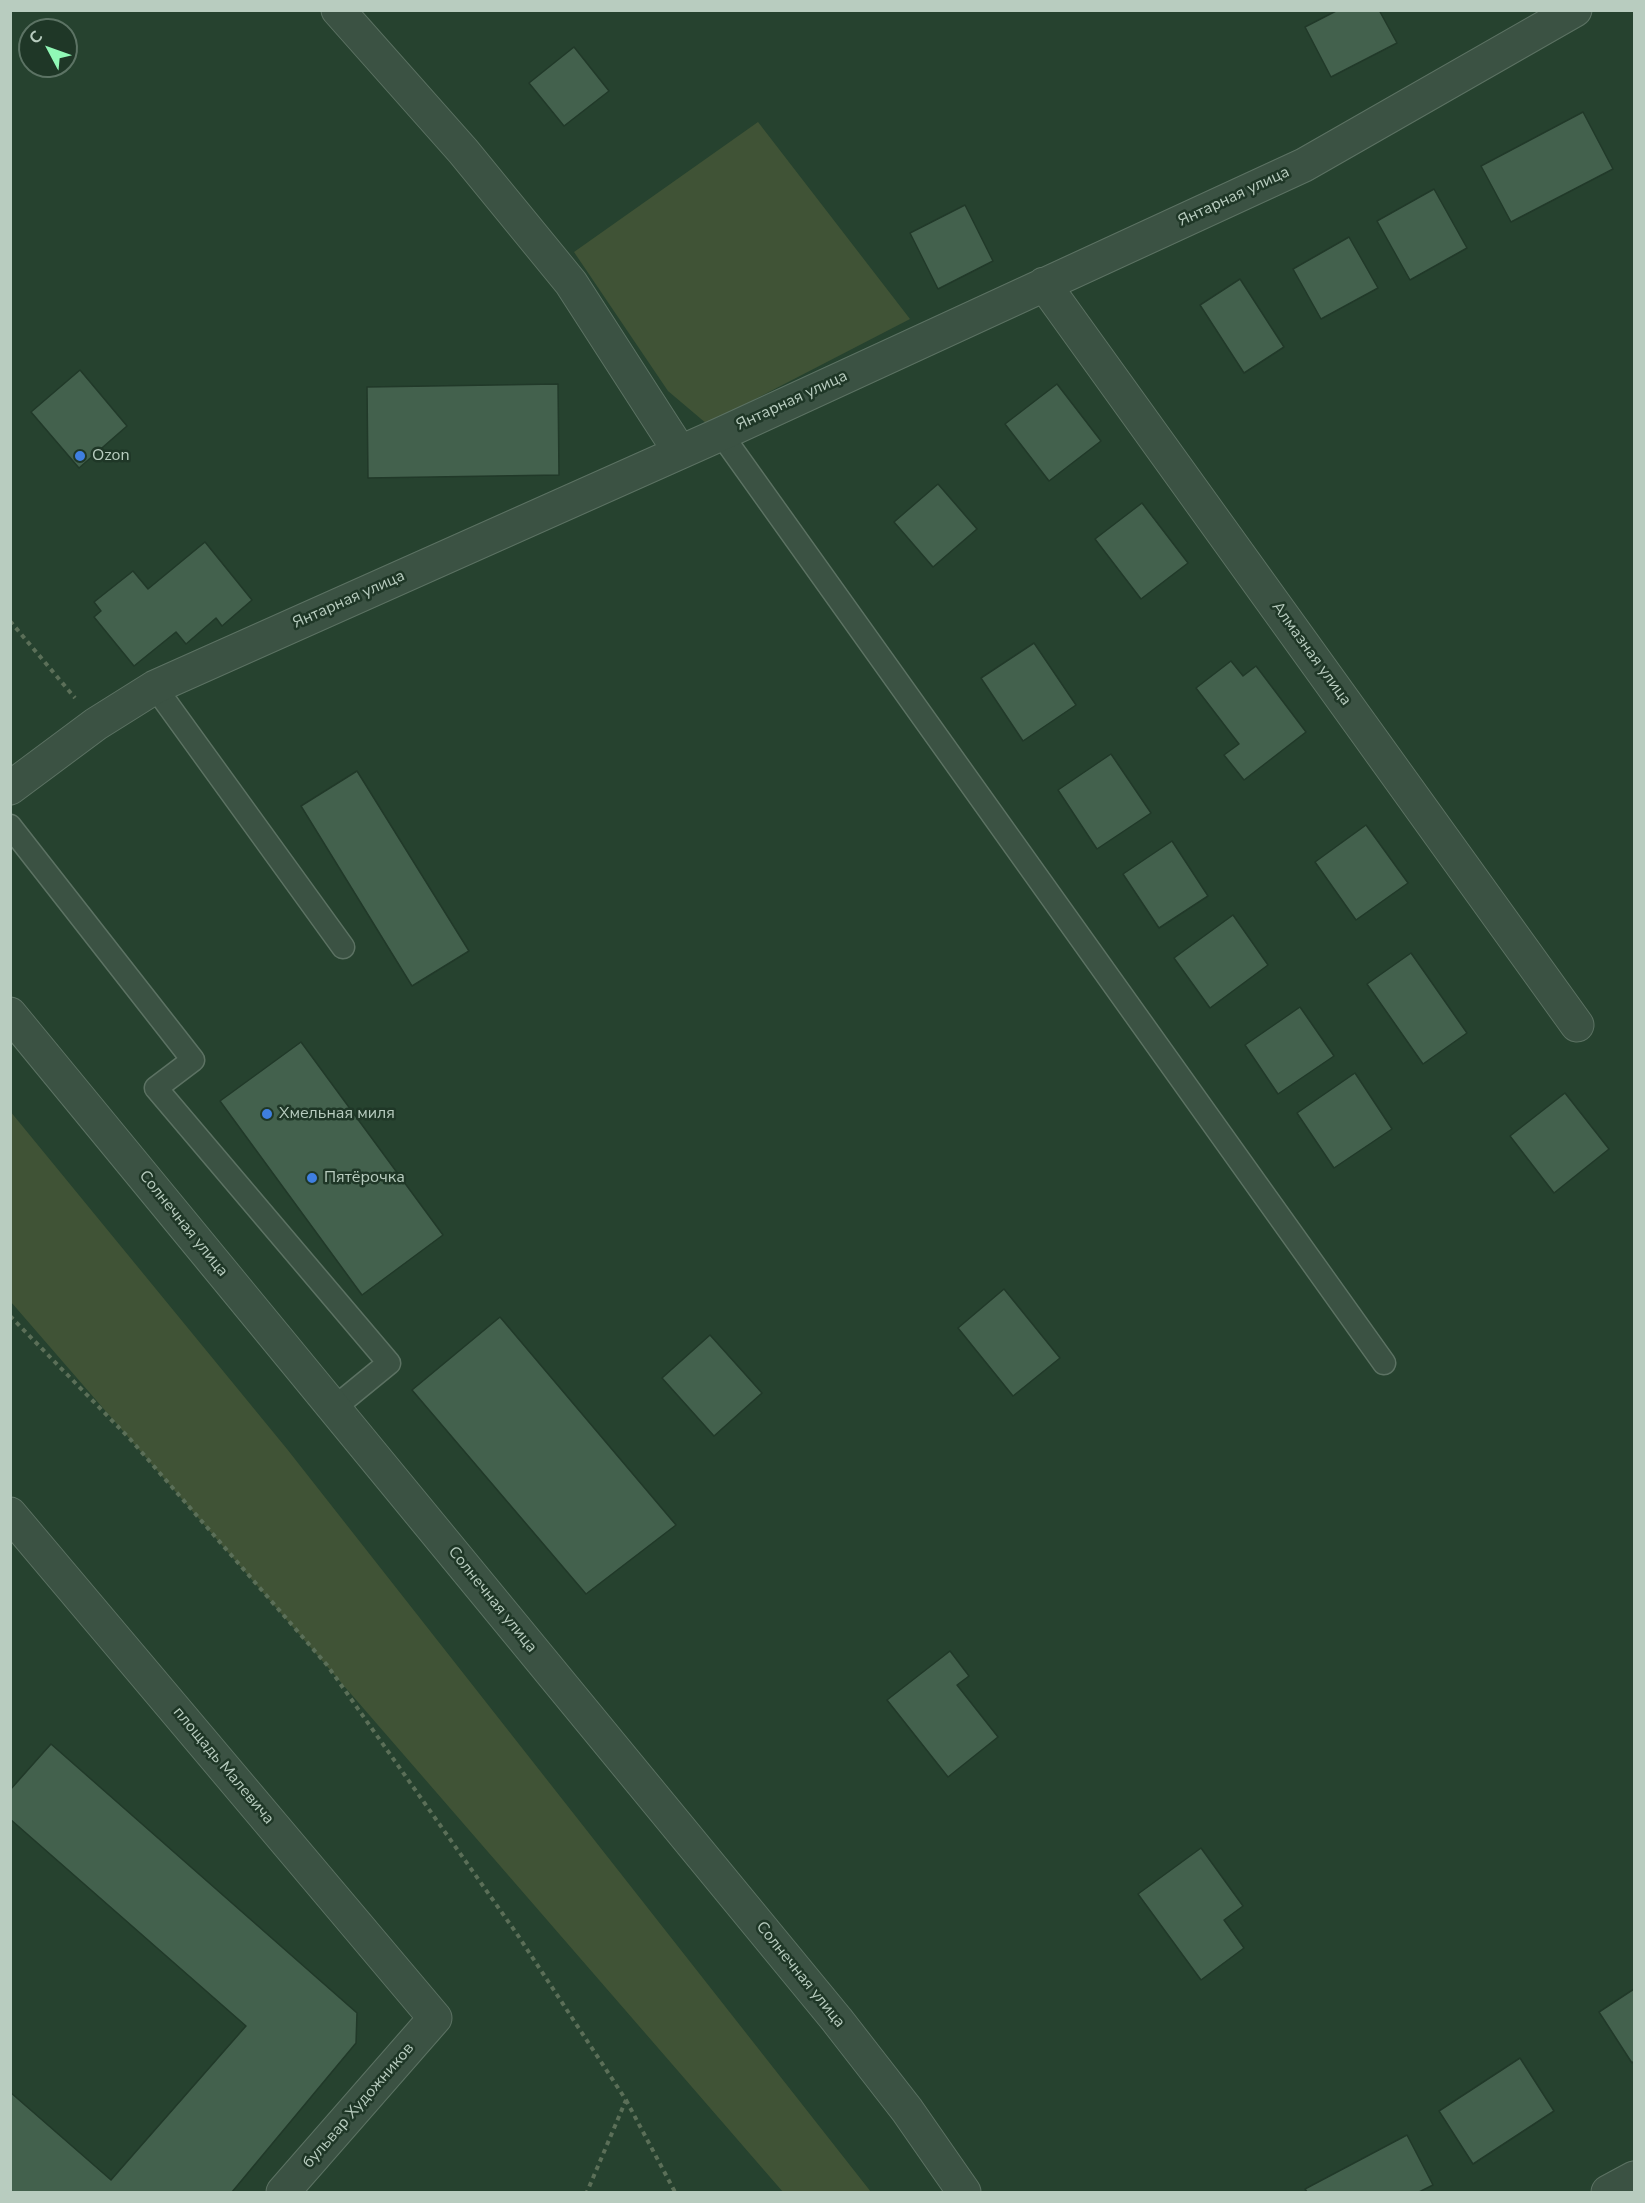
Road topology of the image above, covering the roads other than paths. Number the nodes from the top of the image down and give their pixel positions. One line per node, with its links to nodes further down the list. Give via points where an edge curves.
1 (338, 10): 5 (street, via 463,150 571,283)
2 (1575, 10): 3 (street, Янтарная улица, via 1304,165)
3 (1044, 284): 4 (street, Янтарная улица); 11 (street, Алмазная улица)
4 (721, 434): 5 (street, Янтарная улица); 12 (lane)
5 (680, 452): 6 (street, Янтарная улица)
6 (155, 687): 7 (street, Янтарная улица, via 96,724); 9 (lane)
7 (10, 788)
8 (10, 826): 13 (lane, via 193,1060 156,1088 389,1363)
9 (343, 947)
10 (10, 1014): 13 (street, Солнечная улица)
11 (1578, 1025)
12 (1384, 1363)
13 (334, 1408): 18 (street, Солнечная улица, via 837,2020 907,2110)
14 (10, 1514): 15 (street, площадь Малевича)
15 (435, 2018): 17 (street, бульвар Художников)
16 (1635, 2178): 19 (street)
17 (283, 2193)
18 (964, 2193)
19 (1608, 2193)

